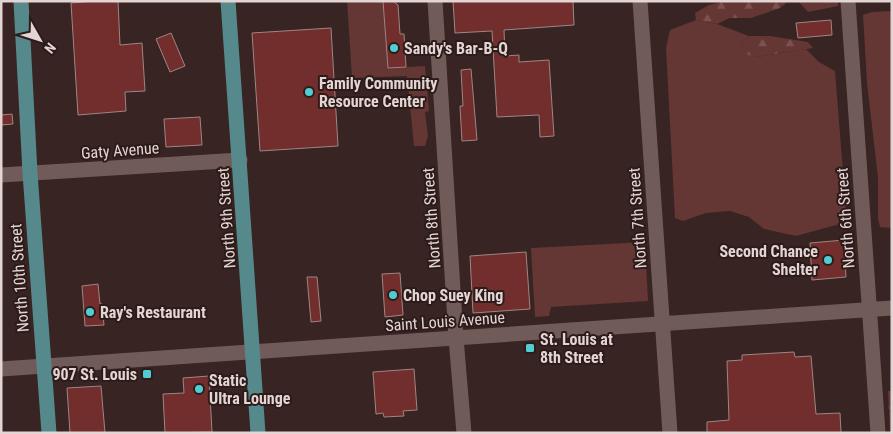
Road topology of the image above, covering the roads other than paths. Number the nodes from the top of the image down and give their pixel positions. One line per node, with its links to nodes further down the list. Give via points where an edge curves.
1 (21, 1): 7 (main road, North 10th Street)
2 (228, 1): 6 (main road, North 9th Street)
3 (435, 1): 12 (street, North 8th Street)
4 (640, 1): 11 (street, North 7th Street)
5 (848, 1): 10 (street, North 6th Street)
6 (240, 160): 7 (street, Gaty Avenue); 13 (main road, North 9th Street)
7 (30, 174): 8 (street, Gaty Avenue); 14 (main road, North 10th Street)
8 (1, 175)
9 (892, 308): 10 (street, Saint Louis Avenue)
10 (869, 310): 11 (street, Saint Louis Avenue); 20 (street, North 6th Street)
11 (662, 325): 12 (street, Saint Louis Avenue); 19 (street, North 7th Street)
12 (456, 338): 13 (street, Saint Louis Avenue); 18 (street, North 8th Street)
13 (252, 351): 14 (street, Saint Louis Avenue); 17 (main road, North 9th Street)
14 (43, 365): 15 (street, Saint Louis Avenue); 16 (main road, North 10th Street)
15 (1, 369)
16 (49, 433)
17 (258, 433)
18 (464, 433)
19 (670, 433)
20 (878, 433)

